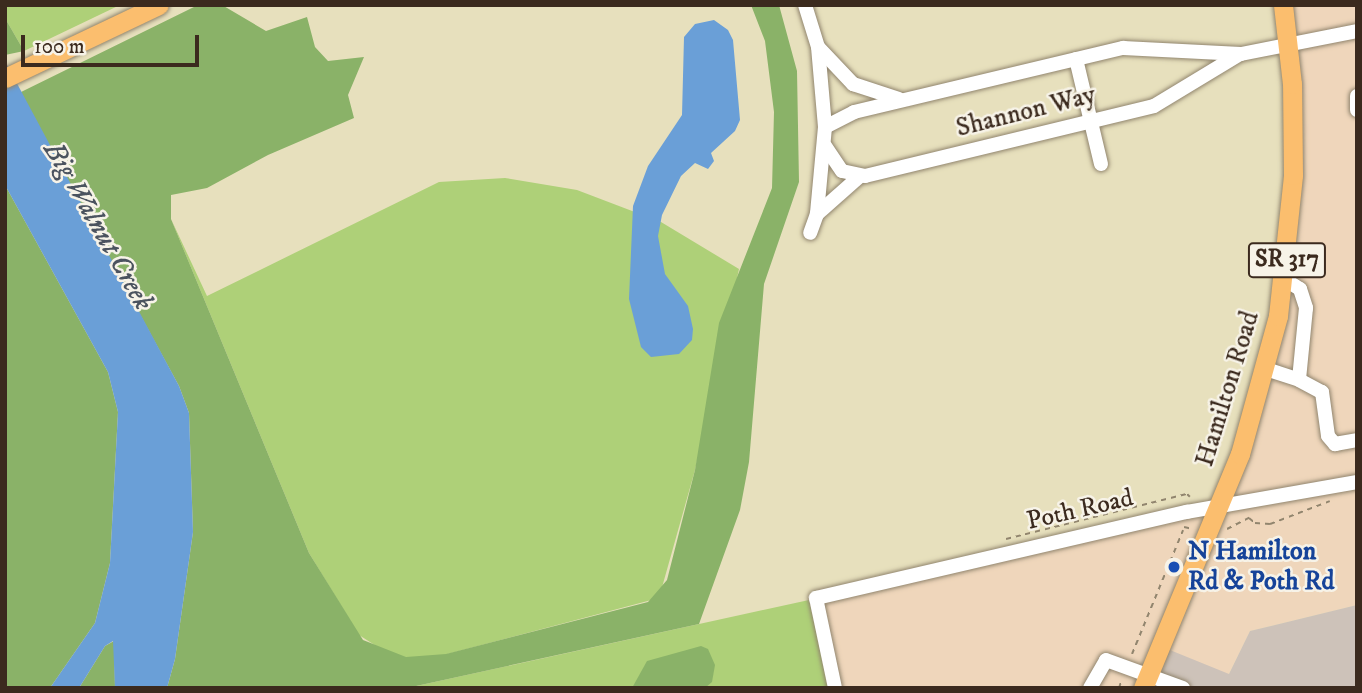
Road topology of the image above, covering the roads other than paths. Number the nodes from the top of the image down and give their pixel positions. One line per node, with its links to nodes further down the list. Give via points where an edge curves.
1 (159, 5): 9 (main road)
2 (805, 5): 5 (street)
3 (1283, 5): 6 (main road, Hamilton Road / SR 317)
4 (1357, 31): 6 (street, Shannon Way)
5 (818, 47): 11 (street, via 853,84); 14 (street)
6 (1288, 47): 7 (street, Shannon Way); 20 (main road, Hamilton Road / SR 317, via 1293,175)
7 (1241, 54): 8 (street, Shannon Way, via 1135,47); 13 (street, Shannon Way, via 1154,106)
8 (1076, 59): 11 (street, Shannon Way); 13 (street)
9 (5, 78)
10 (1357, 96): 12 (street)
11 (905, 100): 14 (street, Shannon Way, via 847,114)
12 (1357, 110)
13 (1090, 121): 16 (street); 17 (street, Shannon Way)
14 (825, 127): 15 (street)
15 (825, 146): 17 (street, via 842,171); 18 (street)
16 (1101, 164)
17 (859, 177): 18 (street)
18 (817, 214): 19 (street)
19 (810, 233)
20 (1284, 279): 21 (main road, Hamilton Road / SR 317); 22 (street, via 1300,289 1306,308)
21 (1266, 369): 22 (street); 25 (main road, Hamilton Road / SR 317)
22 (1299, 380): 23 (street, via 1322,392 1328,436 1335,444)
23 (1357, 440)
24 (1357, 482): 25 (street, Poth Road)
25 (1219, 505): 26 (main road, Hamilton Road / SR 317); 27 (street, Poth Road, via 816,598)
26 (1145, 682): 28 (street, via 1106,660); 29 (street)
27 (835, 688)
28 (1090, 688)
29 (1183, 688)

